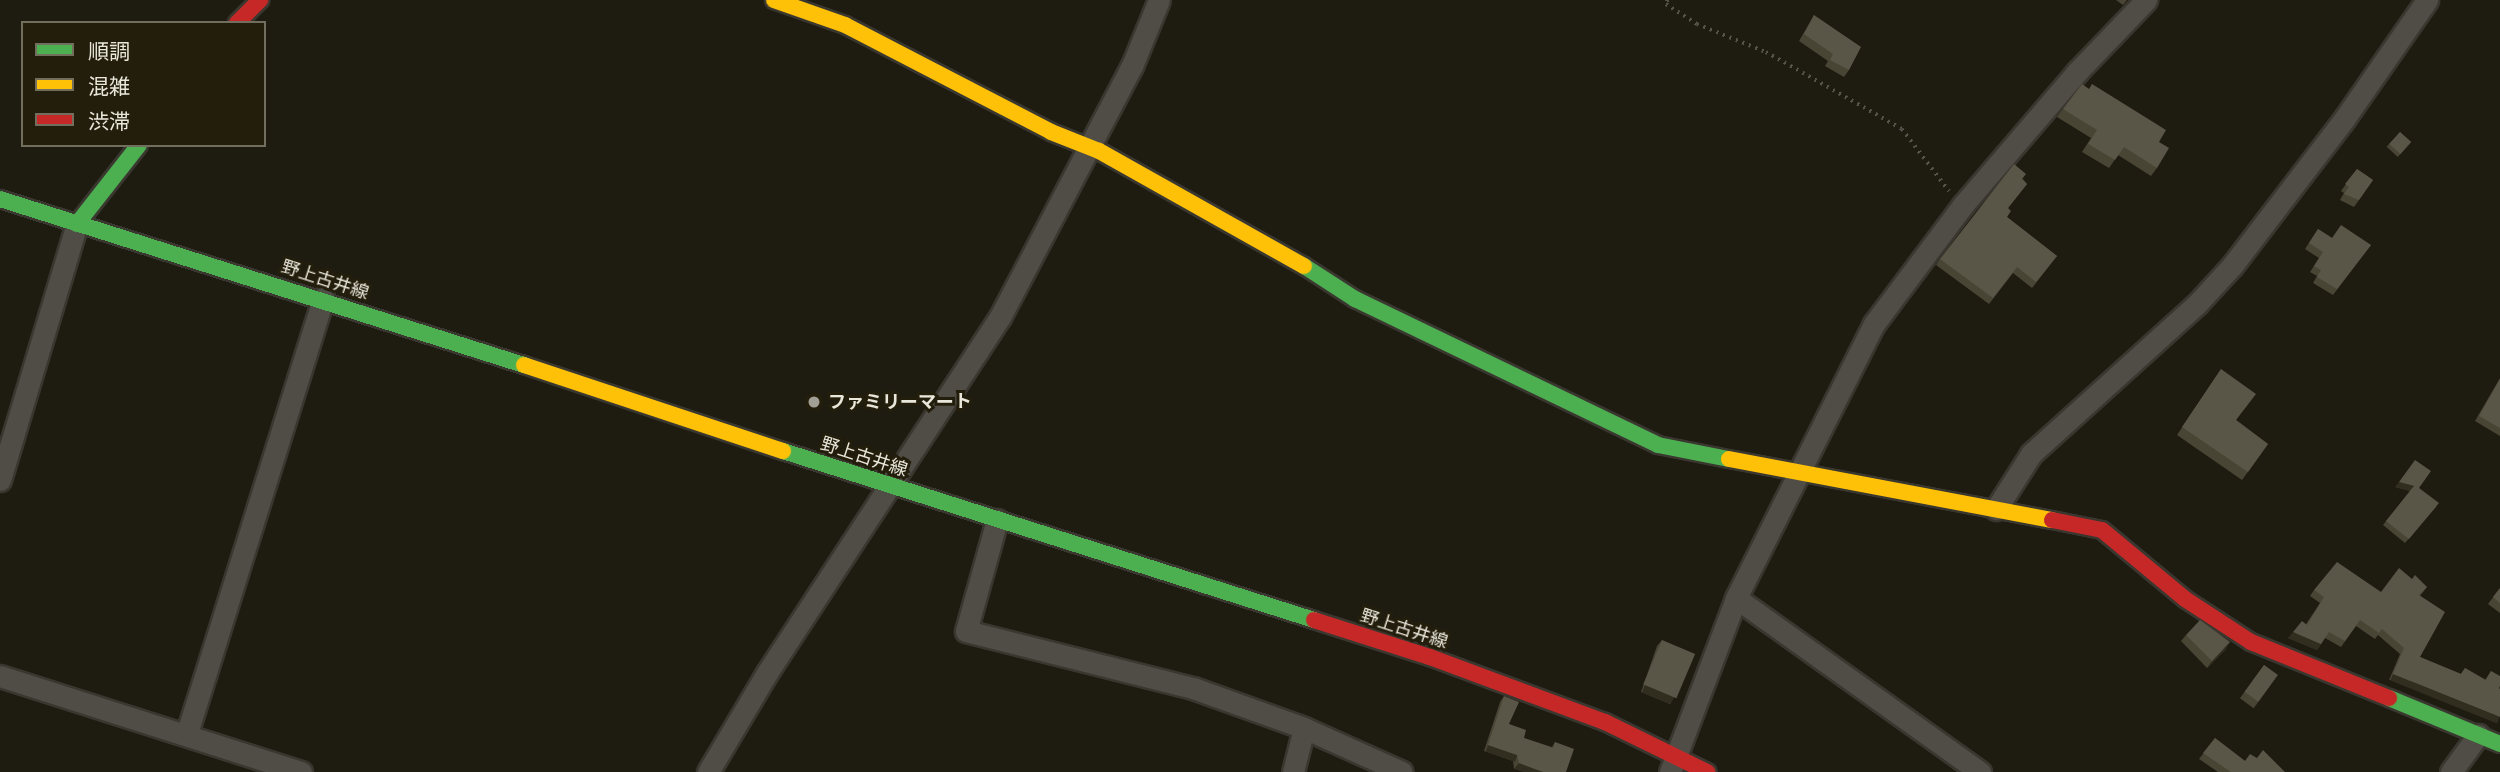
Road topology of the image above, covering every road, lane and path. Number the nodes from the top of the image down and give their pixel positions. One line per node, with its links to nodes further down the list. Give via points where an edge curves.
1 (260, 0): 7 (street)
2 (774, 0): 8 (street, via 845,25 1051,132)
3 (1159, 0): 8 (street, via 1132,66)
4 (1668, 0): 11 (path, via 1666,5 1697,24 1766,52 1902,129)
5 (2146, 0): 11 (street, via 2077,72)
6 (2427, 0): 17 (street, via 2345,118 2232,266 2197,304 2031,454)
7 (239, 21)
8 (1087, 146): 14 (street, via 1270,245 1355,299 1587,413 1658,445); 16 (street, via 1000,317)
9 (137, 147): 12 (street)
10 (0, 199): 12 (street, 野上古井線)
11 (1963, 205): 14 (street, via 1874,324)
12 (77, 225): 13 (street, 野上古井線); 15 (street)
13 (323, 298): 16 (street, 野上古井線); 22 (street)
14 (1800, 473): 17 (street); 19 (street)
15 (0, 480)
16 (890, 486): 18 (street, 野上古井線); 27 (street)
17 (1996, 509): 23 (street, via 2102,530 2185,599 2252,642)
18 (998, 520): 21 (street, via 966,631 1193,688); 25 (street, 野上古井線, via 1430,657)
19 (1736, 598): 25 (street); 31 (street)
20 (0, 676): 22 (street)
21 (1304, 728): 28 (street); 29 (street)
22 (187, 733): 26 (street)
23 (2478, 736): 24 (street); 32 (street)
24 (2500, 744)
25 (1673, 763): 30 (street, 野上古井線)
26 (302, 772)
27 (708, 772)
28 (1293, 772)
29 (1402, 772)
30 (1707, 772)
31 (1980, 772)
32 (2451, 772)

